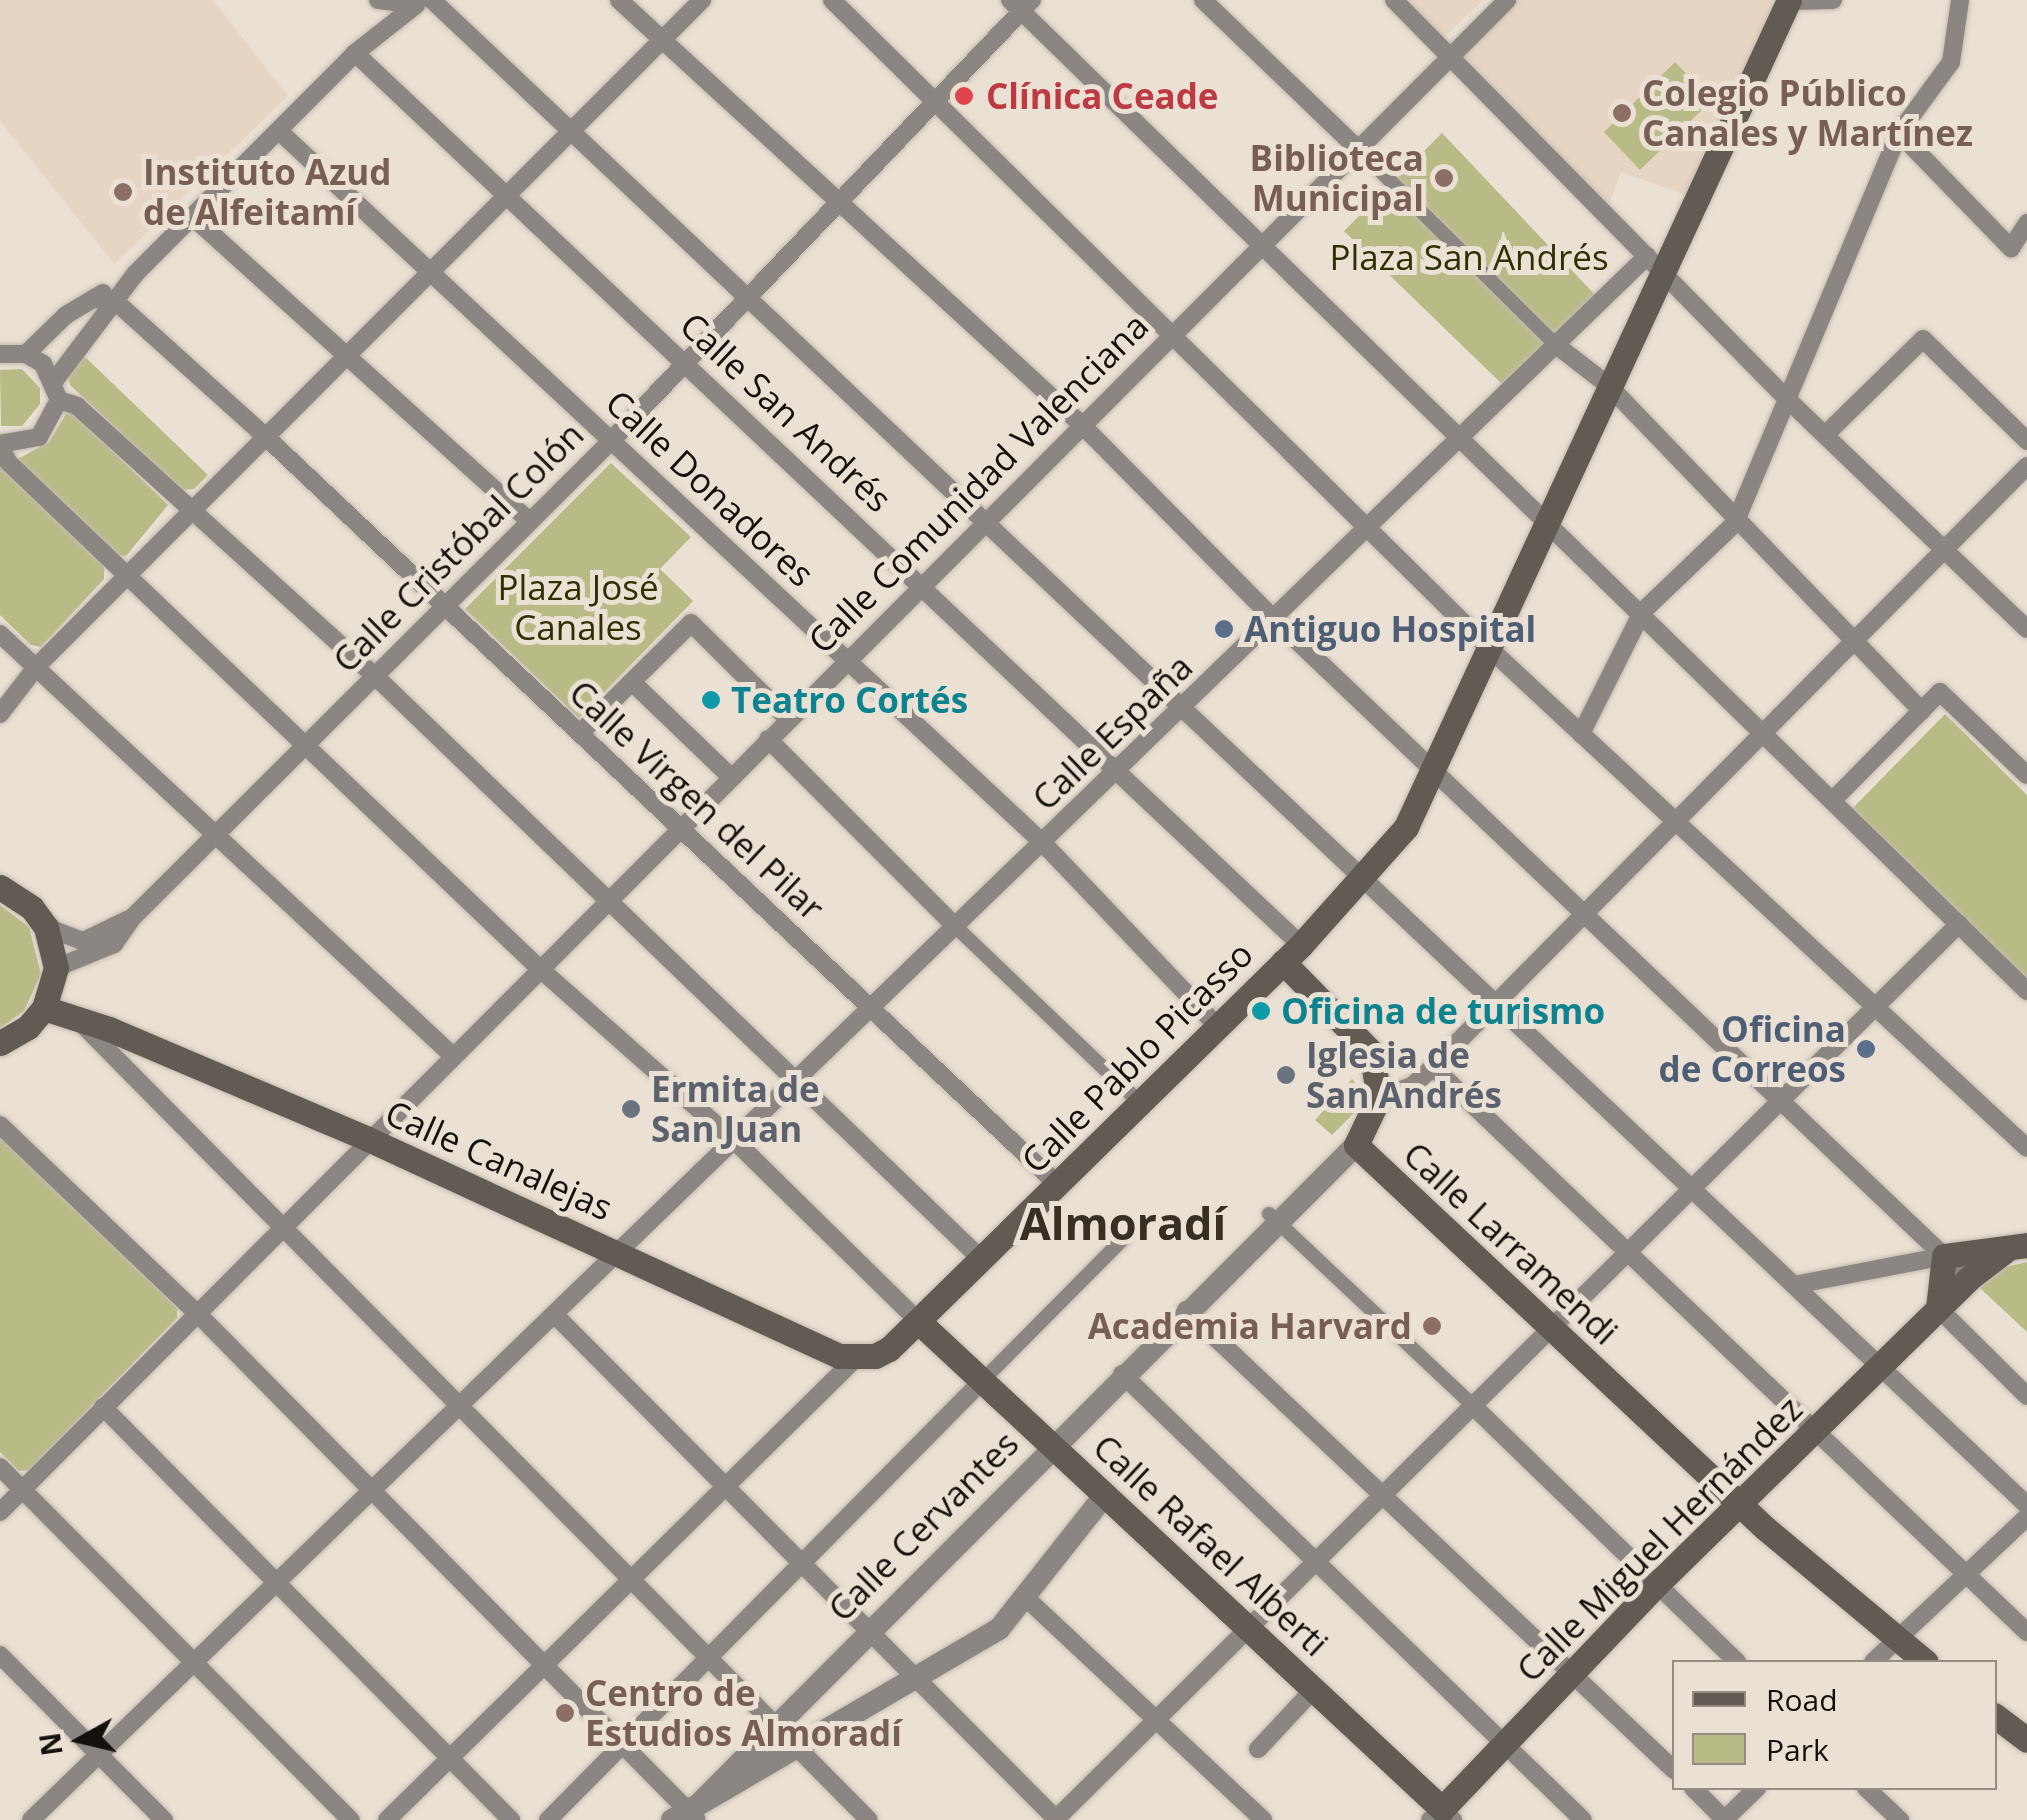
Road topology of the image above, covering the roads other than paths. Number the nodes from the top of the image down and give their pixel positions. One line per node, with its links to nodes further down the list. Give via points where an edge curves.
1 (377, 0): 11 (street); 14 (street, via 379,19)
2 (620, 0): 13 (street)
3 (702, 0): 13 (street)
4 (832, 0): 16 (street)
5 (1203, 0): 20 (street)
6 (1394, 0): 15 (street)
7 (1507, 0): 15 (street, Calle Comunidad Valenciana)
8 (1833, 0): 10 (street)
9 (1960, 0): 19 (street, via 1951,62)
10 (1789, 1): 26 (main road, Calle Pablo Picasso)
11 (424, 2): 14 (street); 18 (street)
12 (1021, 3): 16 (street, Calle Cristóbal Colón); 25 (street)
13 (662, 40): 18 (street); 22 (street)
14 (361, 47): 17 (street); 21 (street, Calle San Andrés)
15 (1451, 56): 20 (street, Calle Comunidad Valenciana); 26 (street)
16 (934, 100): 22 (street, Calle Cristóbal Colón); 32 (street)
17 (279, 131): 23 (street); 28 (street, Calle Donadores)
18 (570, 132): 21 (street); 29 (street)
19 (1899, 133): 24 (street, via 2011,248); 40 (street)
20 (1358, 149): 25 (street, Calle Comunidad Valenciana); 33 (street)
21 (508, 194): 28 (street); 37 (street, Calle San Andrés)
22 (838, 202): 29 (street, Calle Cristóbal Colón); 42 (street)
23 (194, 217): 27 (street); 36 (street)
24 (2027, 223)
25 (1265, 242): 32 (street, Calle Comunidad Valenciana); 47 (street)
26 (1654, 265): 33 (street, Calle España); 39 (main road, Calle Pablo Picasso); 40 (street)
27 (136, 272): 30 (street); 31 (street)
28 (430, 272): 36 (street); 45 (street, Calle Donadores)
29 (746, 297): 37 (street, Calle Cristóbal Colón); 51 (street)
30 (93, 299): 31 (street); 35 (street)
31 (115, 301): 38 (street); 44 (street, Calle Virgen del Pilar)
32 (1172, 336): 42 (street, Calle Comunidad Valenciana); 55 (street)
33 (1556, 346): 39 (street); 47 (street, Calle España)
34 (0, 354): 35 (street)
35 (26, 354): 38 (street)
36 (348, 355): 44 (street); 53 (street)
37 (685, 362): 45 (street, Calle Cristóbal Colón); 58 (street, Calle San Andrés)
38 (55, 380): 41 (street)
39 (1609, 386): 52 (main road, Calle Pablo Picasso); 54 (street)
40 (1787, 399): 43 (street); 54 (street)
41 (59, 400): 48 (street, via 39,436); 50 (street, via 78,406)
42 (1082, 425): 51 (street, Calle Comunidad Valenciana); 61 (street)
43 (1825, 435): 46 (street, via 1923,339); 56 (street)
44 (266, 437): 50 (street); 59 (street, Calle Virgen del Pilar)
45 (611, 440): 53 (street, Calle Cristóbal Colón); 66 (street, Calle Donadores)
46 (2027, 440)
47 (1458, 441): 52 (street); 55 (street, Calle España)
48 (0, 445): 57 (street, via 8,463)
49 (2027, 466): 56 (street)
50 (191, 512): 57 (street); 68 (street)
51 (989, 518): 58 (street, Calle Comunidad Valenciana); 70 (street)
52 (1546, 518): 60 (street); 65 (main road, Calle Pablo Picasso)
53 (530, 521): 59 (street, Calle Cristóbal Colón)
54 (1735, 523): 60 (street); 64 (street)
55 (1367, 528): 61 (street, Calle España); 65 (street)
56 (1944, 549): 62 (street); 64 (street)
57 (128, 577): 67 (street); 78 (street)
58 (922, 586): 66 (street, Calle Comunidad Valenciana); 80 (street, Calle San Andrés)
59 (443, 608): 68 (street, Calle Cristóbal Colón); 75 (street, Calle Virgen del Pilar)
60 (1642, 612): 74 (street); 76 (street)
61 (1274, 619): 70 (street, Calle España); 79 (street)
62 (2027, 629)
63 (0, 634): 67 (street)
64 (1853, 641): 71 (street); 74 (street)
65 (1489, 648): 76 (street); 79 (main road, Calle Pablo Picasso)
66 (847, 660): 73 (street, Calle Comunidad Valenciana); 87 (street, Calle Donadores)
67 (36, 667): 72 (street); 86 (street)
68 (375, 676): 78 (street, Calle Cristóbal Colón); 90 (street)
69 (632, 682): 73 (street, via 692,623); 75 (street); 82 (street)
70 (1186, 705): 80 (street, Calle España); 88 (street)
71 (1922, 710): 81 (street, via 1940,692); 83 (street)
72 (0, 714)
73 (788, 718): 77 (street, Calle Comunidad Valenciana)
74 (1762, 730): 83 (street); 84 (street)
75 (580, 733): 85 (street, Calle Virgen del Pilar)
76 (1581, 734): 84 (street)
77 (768, 739): 82 (street, Calle Comunidad Valenciana); 95 (street)
78 (306, 745): 86 (street, Calle Cristóbal Colón); 97 (street)
79 (1432, 770): 88 (main road, Calle Pablo Picasso, via 1406,827); 91 (street)
80 (1118, 771): 87 (street, Calle España); 96 (street, Calle San Andrés)
81 (2027, 775)
82 (730, 776): 85 (street, Calle Comunidad Valenciana)
83 (1833, 800): 93 (street)
84 (1674, 822): 91 (street); 101 (street)
85 (679, 829): 90 (street, Calle Comunidad Valenciana); 102 (street, Calle Virgen del Pilar)
86 (217, 833): 92 (street, Calle Cristóbal Colón); 107 (street)
87 (1044, 844): 95 (street, Calle España); 104 (street, Calle Donadores)
88 (1364, 878): 96 (main road, Calle Pablo Picasso); 100 (street)
89 (5, 884): 94 (main road)
90 (608, 899): 97 (street, Calle Comunidad Valenciana); 109 (street)
91 (1584, 914): 100 (street); 111 (street)
92 (132, 918): 94 (street, Calle Cristóbal Colón, via 84,941); 98 (street, Calle Cristóbal Colón, via 106,950)
93 (1959, 924): 99 (street); 101 (street)
94 (46, 927): 98 (main road)
95 (957, 928): 102 (street, Calle España); 112 (street)
96 (1292, 953): 104 (main road, Calle Pablo Picasso); 110 (main road, via 1371,1052)
97 (538, 968): 107 (street, Calle Comunidad Valenciana); 115 (street)
98 (51, 988): 103 (main road, Calle Canalejas); 105 (main road, Calle Canalejas); 106 (main road, via 28,1027)
99 (2027, 991)
100 (1496, 1003): 108 (street); 119 (street)
101 (1875, 1008): 111 (street); 117 (street)
102 (873, 1009): 109 (street, Calle España); 118 (street, Calle Virgen del Pilar)
103 (78, 1020): 105 (main road, Calle Canalejas); 121 (street)
104 (1218, 1026): 112 (main road, Calle Pablo Picasso)
105 (109, 1029): 114 (main road, Calle Canalejas)
106 (0, 1043)
107 (452, 1055): 114 (street, Calle Comunidad Valenciana)
108 (1433, 1067): 110 (street, via 1412,1086); 124 (street)
109 (799, 1081): 115 (street, Calle España); 127 (street)
110 (1379, 1096): 116 (main road, Calle Larramendi)
111 (1780, 1101): 119 (street); 126 (street)
112 (1140, 1103): 118 (main road, Calle Pablo Picasso)
113 (0, 1125): 132 (street)
114 (368, 1139): 121 (street, Calle Comunidad Valenciana); 125 (main road, Calle Canalejas)
115 (736, 1142): 125 (street, Calle España); 134 (street)
116 (1356, 1145): 120 (street, Calle Cervantes); 135 (main road, Calle Larramendi)
117 (2027, 1148)
118 (1058, 1185): 127 (main road, Calle Pablo Picasso)
119 (1692, 1188): 124 (street); 129 (street)
120 (1273, 1217): 130 (street, Calle Cervantes); 141 (street)
121 (284, 1224): 132 (street, Calle Comunidad Valenciana); 142 (street)
122 (1131, 1230): 139 (street)
123 (2017, 1248): 126 (main road); 128 (main road, Calle Miguel Hernández)
124 (1627, 1252): 135 (street); 144 (street)
125 (622, 1254): 133 (street, Calle España); 136 (main road, Calle Canalejas, via 838,1356)
126 (1944, 1256): 128 (street); 129 (street); 131 (main road)
127 (982, 1260): 134 (main road, Calle Pablo Picasso)
128 (1968, 1279): 131 (main road, Calle Miguel Hernández)
129 (1794, 1285): 137 (street)
130 (1190, 1306): 138 (street, Calle Cervantes); 150 (street)
131 (1938, 1308): 137 (main road, Calle Miguel Hernández); 140 (street)
132 (196, 1312): 143 (street, Calle Comunidad Valenciana); 149 (street)
133 (556, 1316): 142 (street, Calle España); 147 (street)
134 (919, 1322): 136 (main road, Calle Pablo Picasso, via 889,1349); 139 (main road, Calle Rafael Alberti)
135 (1552, 1330): 141 (street); 152 (main road, Calle Larramendi)
136 (857, 1357): 147 (street)
137 (1879, 1366): 144 (main road, Calle Miguel Hernández); 153 (street)
138 (1122, 1374): 145 (street, Calle Cervantes); 156 (street)
139 (983, 1380): 145 (main road, Calle Rafael Alberti); 157 (street)
140 (2027, 1396)
141 (1470, 1403): 150 (street); 161 (street)
142 (463, 1406): 149 (street, Calle España); 159 (street)
143 (103, 1407): 148 (street, Calle Comunidad Valenciana); 160 (street)
144 (1815, 1431): 152 (main road, Calle Miguel Hernández); 158 (street)
145 (1052, 1446): 151 (main road, Calle Rafael Alberti); 164 (street, Calle Cervantes)
146 (0, 1467): 148 (street)
147 (726, 1487): 157 (street); 159 (street)
148 (22, 1489): 154 (street, Calle Comunidad Valenciana); 172 (street)
149 (373, 1492): 160 (street, Calle España); 173 (street)
150 (1386, 1492): 156 (street); 175 (street)
151 (1105, 1495): 162 (street); 163 (main road, Calle Rafael Alberti)
152 (1740, 1504): 161 (main road, Calle Miguel Hernández); 166 (main road, Calle Larramendi)
153 (2027, 1505)
154 (0, 1512)
155 (2027, 1517): 158 (street)
156 (1314, 1562): 163 (street); 184 (street)
157 (802, 1564): 164 (street); 168 (street)
158 (1967, 1575): 165 (street); 166 (street)
159 (632, 1579): 168 (street); 173 (street)
160 (278, 1584): 172 (street, Calle España); 188 (street)
161 (1658, 1584): 169 (street); 175 (main road, Calle Miguel Hernández)
162 (1026, 1598): 176 (street, via 999,1629); 180 (street)
163 (1250, 1628): 178 (main road, Calle Rafael Alberti); 180 (street)
164 (869, 1631): 176 (street); 181 (street, Calle Cervantes)
165 (2027, 1632)
166 (1894, 1638): 170 (street); 171 (main road, Calle Larramendi)
167 (0, 1655): 174 (street)
168 (709, 1657): 181 (street); 183 (street)
169 (1735, 1660)
170 (1875, 1660)
171 (1923, 1660)
172 (195, 1663): 187 (street, Calle España); 197 (street)
173 (544, 1666): 183 (street); 188 (street)
174 (15, 1670): 177 (street); 187 (street)
175 (1574, 1670): 184 (main road, Calle Miguel Hernández); 189 (street)
176 (916, 1679): 185 (street); 202 (street)
177 (0, 1685)
178 (1314, 1688): 186 (street); 194 (main road, Calle Rafael Alberti)
179 (1997, 1717): 182 (main road)
180 (1158, 1719): 202 (street); 203 (street)
181 (776, 1725): 185 (street); 193 (street, Calle Cervantes)
182 (2027, 1740)
183 (622, 1744): 193 (street); 200 (street)
184 (1506, 1744): 194 (main road, Calle Miguel Hernández); 204 (street)
185 (798, 1748): 193 (street); 201 (street)
186 (1258, 1749)
187 (100, 1755): 195 (street, Calle España); 196 (street)
188 (450, 1758): 198 (street); 199 (street)
189 (1672, 1768)
190 (1694, 1790): 205 (street)
191 (1755, 1790): 205 (street)
192 (1868, 1790): 206 (street)
193 (689, 1813)
194 (1442, 1816)
195 (32, 1820)
196 (164, 1820)
197 (352, 1820)
198 (387, 1820)
199 (511, 1820)
200 (548, 1820)
201 (869, 1820)
202 (1056, 1820)
203 (1263, 1820)
204 (1583, 1820)
205 (1725, 1820)
206 (1900, 1820)

